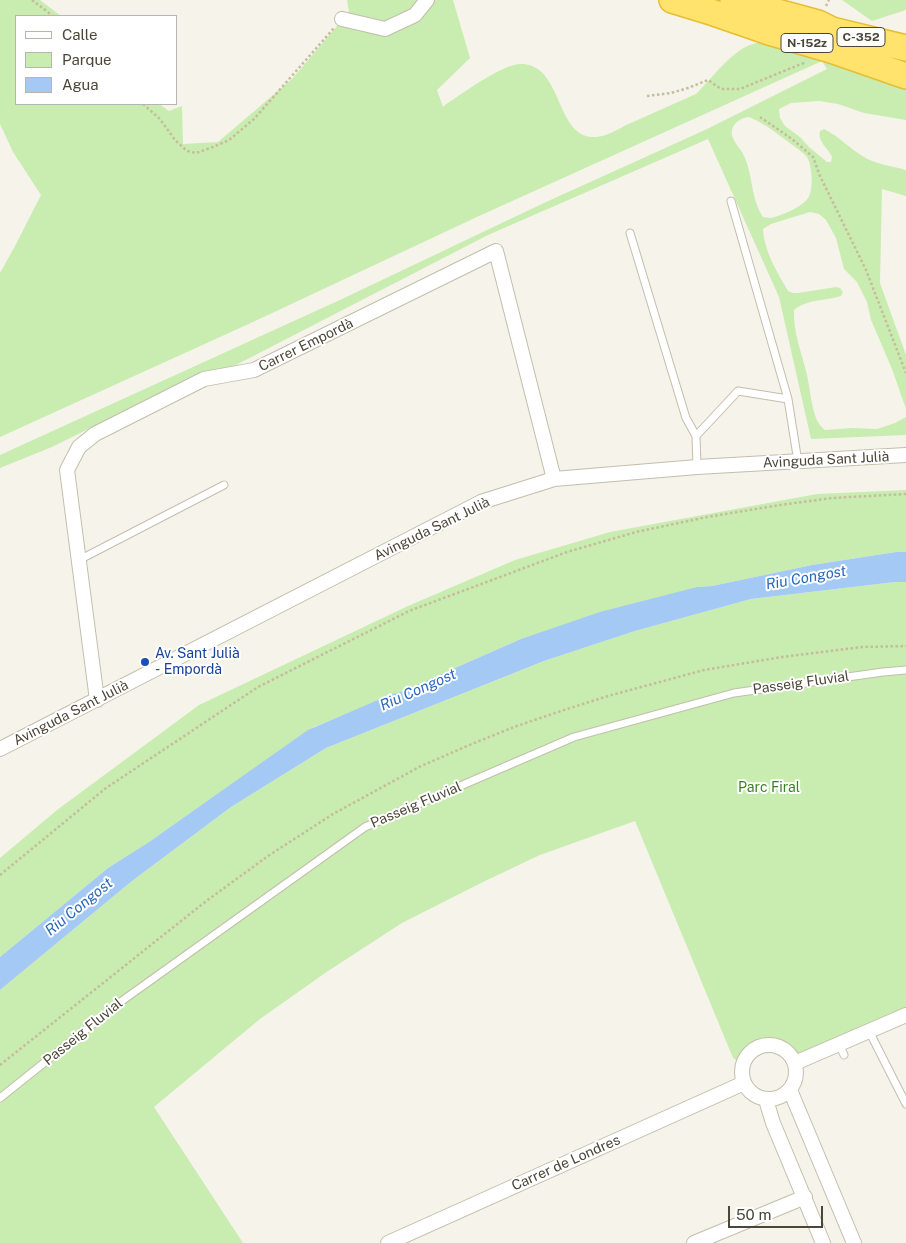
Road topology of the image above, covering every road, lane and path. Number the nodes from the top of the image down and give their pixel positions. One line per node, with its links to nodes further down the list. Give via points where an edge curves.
1 (32, 0): 6 (path)
2 (427, 0): 7 (street, via 416,15 385,29)
3 (672, 0): 5 (highway, N-152z)
4 (733, 0): 8 (highway, N-152z)
5 (708, 11): 11 (highway, C-352); 13 (highway, N-152z)
6 (52, 15)
7 (342, 19): 15 (path, via 254,119 229,140 213,147 196,153 187,151)
8 (818, 24): 9 (highway, N-152z, via 833,23); 10 (highway, C-352)
9 (906, 36)
10 (906, 48)
11 (906, 61)
12 (808, 62): 14 (path, via 740,88 722,89 708,80 671,94)
13 (906, 76)
14 (648, 96)
15 (144, 105)
16 (760, 118): 19 (path, via 792,138 813,157 866,270)
17 (731, 201): 20 (lane)
18 (630, 233): 21 (lane, via 686,418)
19 (906, 373)
20 (788, 399): 21 (lane, via 738,391); 23 (lane)
21 (696, 436): 24 (lane)
22 (906, 456): 23 (street, Avinguda Sant Julià)
23 (798, 462): 24 (street, Avinguda Sant Julià)
24 (697, 467): 25 (street, Avinguda Sant Julià)
25 (554, 479): 28 (street, Carrer Empordà, via 496,250 254,370 204,378 95,434 80,447 67,470); 30 (street, Avinguda Sant Julià, via 480,502)
26 (224, 485): 28 (lane)
27 (906, 494): 32 (path, via 788,504 636,532 567,552 408,611 258,687 106,788)
28 (79, 560): 30 (street, Carrer Empordà)
29 (906, 670): 38 (lane, Passeig Fluvial, via 734,693 574,737 365,827 119,1003)
30 (97, 700): 31 (street, Avinguda Sant Julià)
31 (0, 749)
32 (0, 875)
33 (905, 1018): 34 (street)
34 (869, 1031): 35 (street, via 841,1050); 40 (lane)
35 (795, 1063): 36 (street, via 782,1048 762,1046 746,1056 742,1065); 37 (street, via 795,1082)
36 (744, 1083): 39 (street, via 749,1091); 42 (street, Carrer de Londres)
37 (790, 1090): 39 (street, via 775,1099); 45 (street)
38 (0, 1098)
39 (766, 1100): 41 (street)
40 (906, 1104)
41 (805, 1197): 43 (street); 44 (street)
42 (394, 1242)
43 (694, 1243)
44 (823, 1243)
45 (854, 1243)

